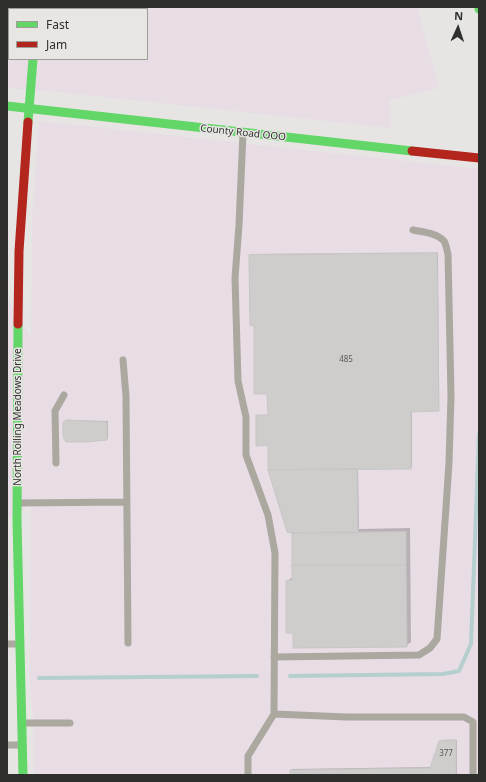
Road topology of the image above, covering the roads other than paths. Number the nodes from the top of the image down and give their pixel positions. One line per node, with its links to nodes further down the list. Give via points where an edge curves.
1 (33, 60): 3 (main road, North Rolling Meadows Drive)
2 (7, 106): 3 (main road, County Road OOO)
3 (30, 109): 4 (main road, County Road OOO); 11 (main road, North Rolling Meadows Drive, via 16,293)
4 (243, 133): 5 (main road, County Road OOO); 15 (lane, via 235,278 238,381 246,417 246,454 264,501 275,553)
5 (479, 158)
6 (413, 230): 15 (lane, via 436,236 444,242 448,254 451,411 437,639 430,648 418,655)
7 (123, 360): 10 (lane)
8 (64, 395): 9 (lane, via 55,411)
9 (56, 462)
10 (127, 502): 11 (lane); 12 (lane)
11 (17, 503): 14 (main road, North Rolling Meadows Drive)
12 (128, 643)
13 (7, 644): 14 (lane)
14 (20, 644): 17 (main road, North Rolling Meadows Drive)
15 (274, 657): 16 (lane)
16 (274, 714): 22 (lane, via 248,756); 23 (lane, via 464,717 473,722)
17 (22, 723): 18 (lane); 20 (main road, North Rolling Meadows Drive)
18 (70, 723)
19 (7, 745): 20 (lane)
20 (22, 745): 21 (main road, North Rolling Meadows Drive)
21 (23, 775)
22 (248, 775)
23 (473, 775)

